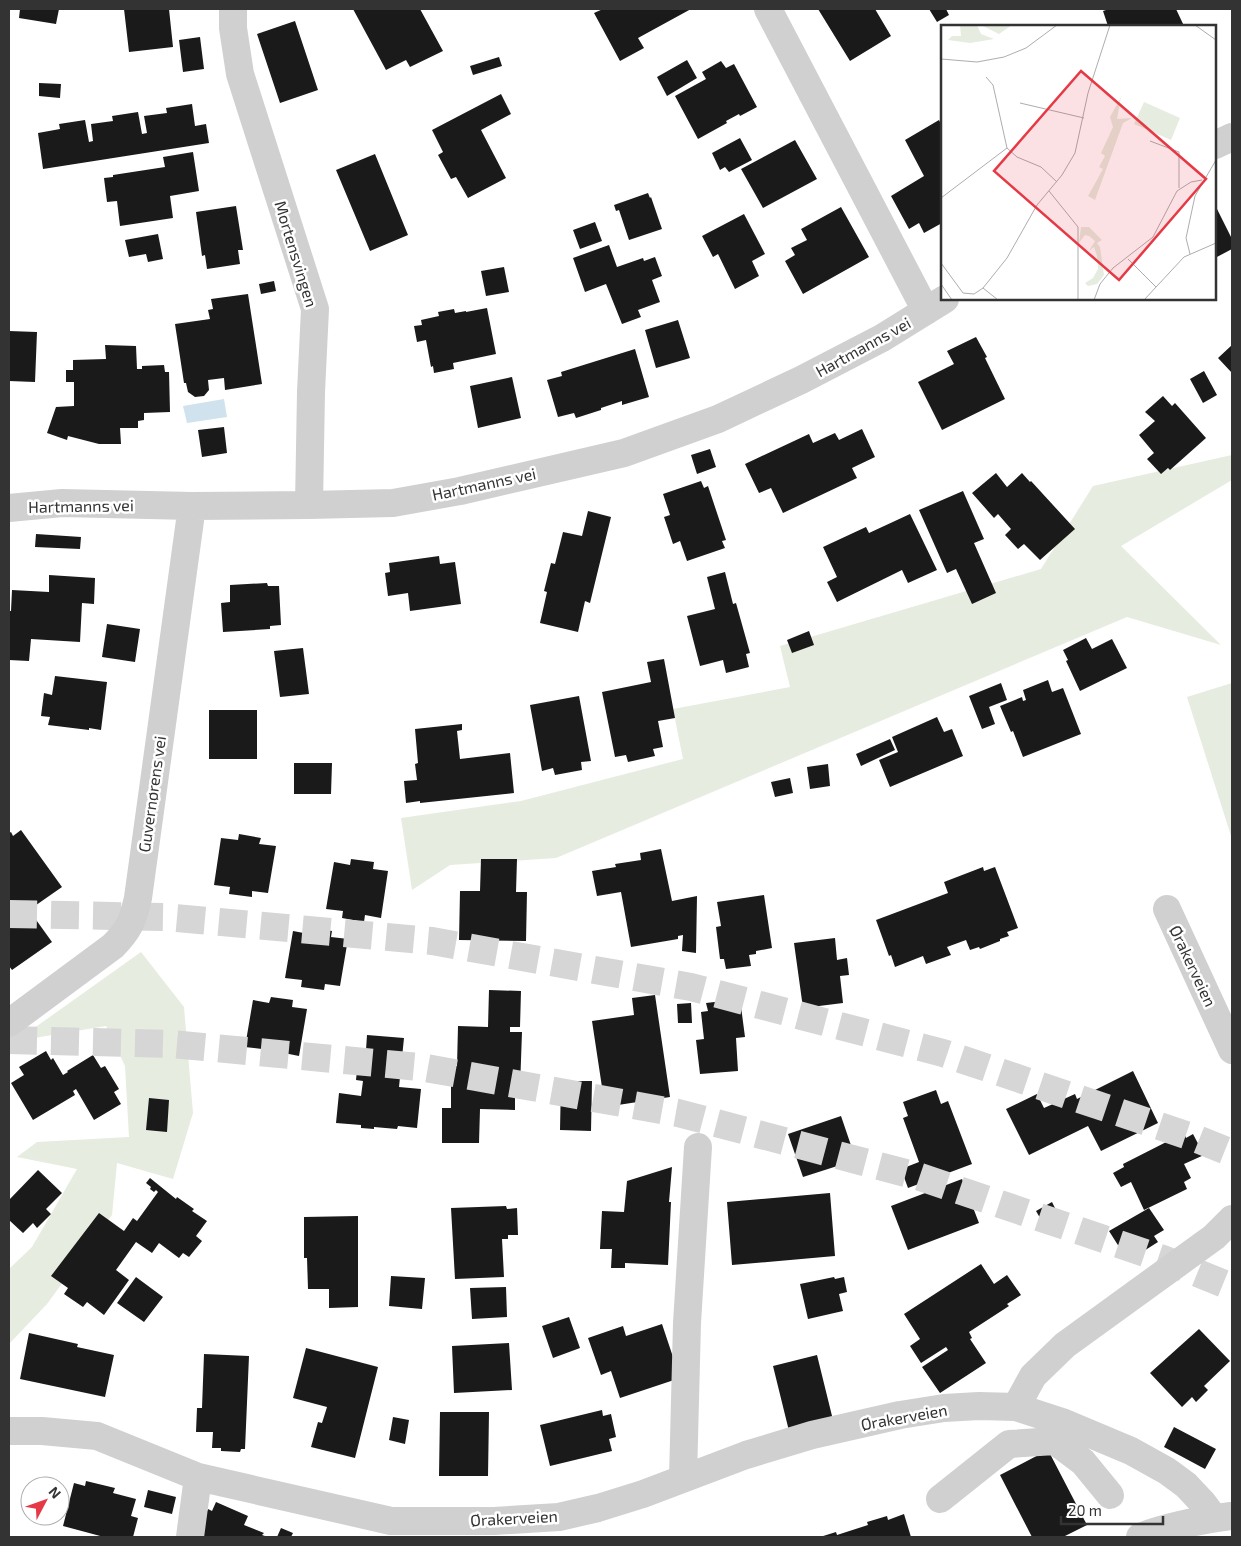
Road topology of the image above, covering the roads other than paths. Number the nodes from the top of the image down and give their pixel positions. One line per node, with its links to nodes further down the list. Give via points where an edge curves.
1 (233, 9): 7 (street, Mortensvingen, via 240,74 315,309)
2 (768, 9): 5 (street, Hartmanns vei)
3 (1232, 137): 4 (street)
4 (1216, 145)
5 (935, 305): 7 (street, Hartmanns vei, via 882,338 801,380 718,419 624,453 393,503)
6 (192, 506): 7 (street, Hartmanns vei); 8 (street, Hartmanns vei, via 62,503); 10 (street, Guvernørens vei, via 133,919 114,946)
7 (309, 506)
8 (9, 508)
9 (1167, 909): 11 (street, Ørakerveien)
10 (9, 1023)
11 (1232, 1050)
12 (698, 1147): 18 (street, via 687,1322)
13 (1232, 1219): 14 (street, via 1214,1237 1065,1345 1033,1376)
14 (1016, 1406): 16 (street, Ørakerveien); 18 (street, Ørakerveien, via 944,1408 900,1415 812,1435)
15 (9, 1431): 17 (street, Ørakerveien, via 97,1436)
16 (1059, 1432): 19 (street); 20 (street, via 1009,1444); 21 (street, Ørakerveien, via 1131,1451 1167,1471)
17 (198, 1477): 18 (street, Ørakerveien, via 391,1521 485,1522 559,1516 598,1508); 22 (street)
18 (683, 1478)
19 (1110, 1495)
20 (940, 1499)
21 (1223, 1517): 23 (street)
22 (190, 1537)
23 (1140, 1537)

